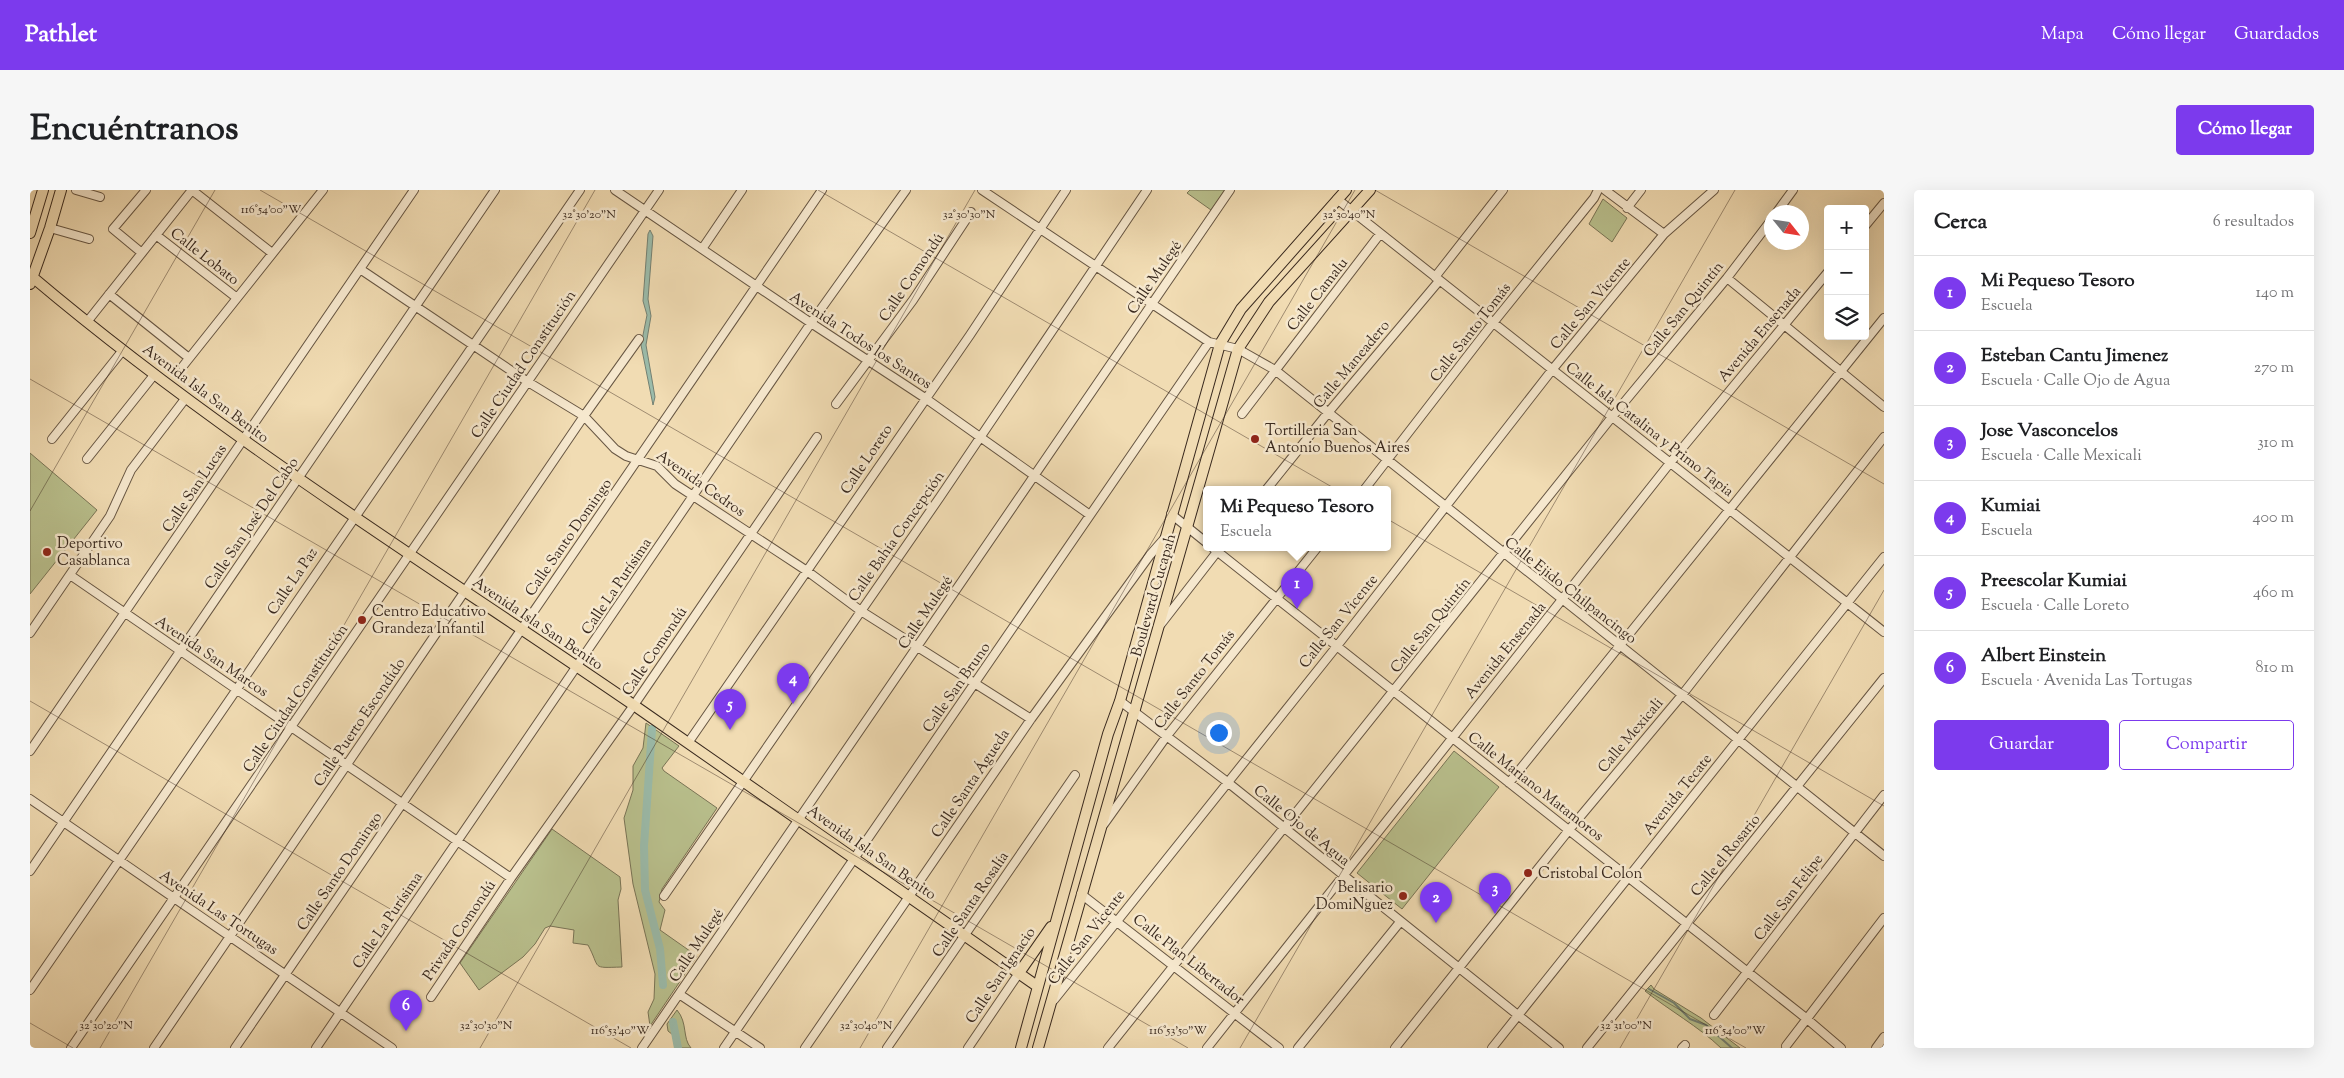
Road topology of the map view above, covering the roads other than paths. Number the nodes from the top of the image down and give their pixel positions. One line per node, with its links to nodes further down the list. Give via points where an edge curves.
1 (43, 190): 35 (main road)
2 (61, 190): 37 (main road)
3 (76, 190): 27 (street)
4 (146, 190): 46 (street, via 113,230)
5 (192, 190): 43 (street); 47 (street)
6 (414, 190): 49 (street, Calle San Lucas)
7 (495, 190): 58 (street, Calle San José Del Cabo)
8 (580, 190): 66 (street, Calle La Paz)
9 (615, 190): 32 (street, Avenida Todos los Santos)
10 (658, 190): 32 (street, Calle Ciudad Constitución)
11 (742, 190): 45 (street)
12 (822, 190): 54 (street, Calle Santo Domingo)
13 (906, 190): 61 (street, Calle La Purísima)
14 (982, 190): 38 (street)
15 (1066, 190): 38 (street, Calle Loreto)
16 (1147, 190): 48 (street, Calle Bahía Concepción)
17 (1230, 190): 57 (street, Calle Mulegé)
18 (1346, 190): 28 (main road, Boulevard Cucapah)
19 (1370, 190): 33 (main road, Boulevard Cucapah)
20 (1503, 190): 53 (street, Calle Maneadero)
21 (1598, 190): 62 (street, Calle Santo Tomás)
22 (1605, 190): 31 (street)
23 (1641, 190): 31 (street)
24 (1714, 190): 42 (street, Calle San Vicente)
25 (1794, 190): 30 (street)
26 (319, 191): 47 (street)
27 (100, 197)
28 (1337, 199): 33 (street, Calle Isla Catalina y Primo Tapia); 67 (main road, Boulevard Cucapah, via 1241,309)
29 (1884, 202): 36 (street)
30 (1782, 205)
31 (1627, 208): 42 (street)
32 (645, 210): 45 (street, Avenida Todos los Santos); 77 (street, Calle Ciudad Constitución)
33 (1351, 211): 41 (street, Calle Isla Catalina y Primo Tapia); 68 (main road, Boulevard Cucapah, via 1269,302)
34 (971, 212): 71 (street, Calle Comondú)
35 (32, 218): 40 (main road)
36 (1869, 221)
37 (50, 228): 44 (street); 52 (main road)
38 (1040, 228): 48 (street); 78 (street, Calle Loreto)
39 (1764, 229): 51 (street, Calle San Quintín)
40 (30, 233)
41 (1380, 234): 53 (street, Calle Isla Catalina y Primo Tapia); 73 (street, Calle Camalu)
42 (1664, 234): 74 (street, Calle San Vicente)
43 (156, 235): 46 (street); 56 (street, Calle Lobato)
44 (89, 239)
45 (702, 249): 54 (street, Avenida Todos los Santos)
46 (142, 253): 55 (street)
47 (272, 253): 56 (street)
48 (1095, 266): 57 (street); 88 (street, Calle Bahía Concepción)
49 (360, 269): 58 (street, Avenida Cedros); 90 (street, Calle San Lucas)
50 (1824, 277): 63 (street, Avenida Ensenada)
51 (1727, 278): 63 (street); 85 (street, Calle San Quintín)
52 (31, 279): 60 (main road, Avenida Isla San Benito)
53 (1437, 279): 62 (street, Calle Isla Catalina y Primo Tapia); 83 (street, Calle Maneadero)
54 (756, 286): 61 (street, Avenida Todos los Santos); 92 (street, Calle Santo Domingo)
55 (109, 294): 60 (street); 70 (street)
56 (237, 298): 70 (street)
57 (1153, 304): 65 (street); 95 (street, Calle Mulegé)
58 (416, 306): 66 (street, Avenida Cedros); 96 (street, Calle San José Del Cabo)
59 (1884, 318): 75 (street)
60 (87, 322): 69 (main road, Avenida Isla San Benito)
61 (811, 323): 71 (street, Avenida Todos los Santos); 99 (street, Calle La Purísima)
62 (1493, 323): 74 (street, Calle Isla Catalina y Primo Tapia); 93 (street, Calle Santo Tomás)
63 (1785, 326): 75 (street); 94 (street, Avenida Ensenada)
64 (639, 339): 84 (street, Calle Puerto Escondido)
65 (1209, 342): 67 (street, Calle Ejido Chilpancingo); 103 (street, Calle San Bruno)
66 (472, 344): 77 (street, Avenida Cedros); 104 (street, Calle La Paz)
67 (1220, 344): 68 (street, Calle Ejido Chilpancingo); 102 (main road, Boulevard Cucapah)
68 (1238, 349): 73 (street, Calle Ejido Chilpancingo); 105 (main road, Boulevard Cucapah)
69 (123, 350): 76 (main road, Avenida Isla San Benito); 89 (street)
70 (189, 358): 72 (street)
71 (869, 361): 78 (street, Avenida Todos los Santos); 80 (street, Calle Comondú)
72 (183, 366)
73 (1275, 370): 82 (street, Calle Camalu); 83 (street, Calle Ejido Chilpancingo)
74 (1552, 370): 85 (street, Calle Isla Catalina y Primo Tapia); 100 (street, Calle San Vicente)
75 (1840, 371): 81 (street); 101 (street)
76 (154, 375): 79 (main road, Avenida Isla San Benito); 91 (street)
77 (528, 382): 84 (street, Avenida Cedros); 112 (street, Calle Ciudad Constitución)
78 (925, 398): 88 (street, Avenida Todos los Santos); 116 (street, Calle Loreto)
79 (185, 399): 90 (main road, Avenida Isla San Benito); 117 (street, via 131,470 110,516)
80 (836, 404)
81 (1884, 407)
82 (1242, 414)
83 (1327, 414): 93 (street, Calle Ejido Chilpancingo); 97 (street, Calle Maneadero)
84 (584, 416): 92 (street, Avenida Cedros, via 616,449); 118 (street, Calle Puerto Escondido)
85 (1612, 417): 94 (street, Calle Isla Catalina y Primo Tapia); 113 (street, Calle San Quintín)
86 (817, 437): 106 (street, Calle Comondú)
87 (1884, 437): 114 (street, Calle Mexicali)
88 (980, 438): 95 (street, Avenida Todos los Santos); 122 (street, Calle Bahía Concepción)
89 (52, 439)
90 (243, 441): 96 (main road, Avenida Isla San Benito); 123 (street, Calle San Lucas)
91 (87, 459)
92 (639, 459): 99 (street, Avenida Cedros, via 657,466 675,484); 125 (street, Calle Santo Domingo)
93 (1388, 462): 98 (street, Calle Santo Tomás); 100 (street, Calle Ejido Chilpancingo)
94 (1670, 463): 101 (street, Calle Isla Catalina y Primo Tapia); 120 (street, Avenida Ensenada)
95 (1033, 476): 103 (street, Avenida Todos los Santos); 130 (street, Calle Mulegé)
96 (298, 479): 104 (main road, Avenida Isla San Benito); 131 (street, Calle San José Del Cabo)
97 (1269, 486)
98 (1367, 486)
99 (695, 496): 106 (street, Avenida Cedros); 132 (street, Calle La Purísima)
100 (1445, 508): 113 (street, Calle Ejido Chilpancingo); 129 (street, Calle San Vicente)
101 (1729, 509): 114 (street, Calle Isla Catalina y Primo Tapia); 128 (street)
102 (1171, 514): 105 (street); 107 (main road, Boulevard Cucapah)
103 (1090, 515): 134 (street, Calle San Bruno)
104 (354, 516): 112 (main road, Avenida Isla San Benito); 135 (street, Calle La Paz)
105 (1188, 528): 108 (street); 124 (main road, Boulevard Cucapah)
106 (750, 534): 116 (street, Avenida Cedros); 139 (street, Calle Comondú)
107 (1164, 539): 138 (main road, Boulevard Cucapah); 141 (street, Calle Santa Águeda)
108 (1203, 540)
109 (1216, 551): 124 (street)
110 (1219, 551): 119 (street, Calle Mariano Matamoros)
111 (1315, 551): 119 (street, Calle Santo Tomás)
112 (410, 554): 118 (main road, Avenida Isla San Benito); 142 (street, Calle Ciudad Constitución)
113 (1504, 554): 120 (street, Calle Ejido Chilpancingo); 136 (street, Calle San Quintín)
114 (1789, 557): 121 (street, Calle Isla Catalina y Primo Tapia); 137 (street, Calle Mexicali)
115 (1884, 557): 121 (street, Avenida Tecate)
116 (807, 571): 122 (street, Avenida Cedros); 148 (street, Calle Loreto)
117 (70, 575): 123 (street, Avenida San Marcos); 127 (street)
118 (465, 592): 125 (main road, Avenida Isla San Benito); 150 (street, Calle Puerto Escondido)
119 (1276, 598): 129 (street, Calle Mariano Matamoros); 144 (street, Calle Santo Tomás)
120 (1562, 601): 128 (street, Calle Ejido Chilpancingo); 145 (street, Avenida Ensenada)
121 (1847, 603): 126 (street, Calle Isla Catalina y Primo Tapia); 146 (street, Avenida Tecate)
122 (861, 611): 130 (street, Avenida Cedros); 152 (street, Calle Bahía Concepción)
123 (125, 613): 131 (street, Avenida San Marcos); 149 (street, Calle San Lucas)
124 (1160, 626): 140 (main road, Boulevard Cucapah)
125 (521, 630): 132 (main road, Avenida Isla San Benito); 158 (street, Calle Santo Domingo)
126 (1884, 632)
127 (30, 633)
128 (1618, 645): 137 (street, Calle Ejido Chilpancingo); 154 (street)
129 (1336, 646): 136 (street, Calle Mariano Matamoros); 153 (street, Calle San Vicente)
130 (918, 647): 134 (street, Avenida Cedros); 159 (street, Calle Mulegé)
131 (180, 651): 135 (street, Avenida San Marcos); 160 (street, Calle San José Del Cabo)
132 (577, 668): 139 (main road, Avenida Isla San Benito); 165 (street, Calle La Purísima)
133 (1884, 678): 155 (street, Calle el Rosario)
134 (974, 684): 141 (street, Avenida Cedros); 167 (street, Calle San Bruno)
135 (236, 689): 142 (street, Avenida San Marcos); 168 (street, Calle La Paz)
136 (1394, 692): 145 (street, Calle Mariano Matamoros); 161 (street, Calle San Quintín)
137 (1682, 695): 146 (street, Calle Ejido Chilpancingo); 162 (street, Calle Mexicali)
138 (1120, 701): 140 (street, Calle Ojo de Agua); 143 (main road, Boulevard Cucapah)
139 (634, 705): 148 (main road, Avenida Isla San Benito); 172 (street, Calle Comondú)
140 (1135, 713): 144 (street, Calle Ojo de Agua); 147 (main road, Boulevard Cucapah)
141 (1031, 719): 175 (street, Calle Santa Águeda)
142 (291, 727): 150 (street, Avenida San Marcos); 176 (street, Calle Ciudad Constitución)
143 (1108, 734): 147 (main road, via 1122,736); 178 (main road, Boulevard Cucapah)
144 (1166, 737): 153 (street, Calle Ojo de Agua); 163 (street, Calle Santo Tomás)
145 (1453, 738): 154 (street, Calle Mariano Matamoros); 170 (street, Avenida Ensenada)
146 (1738, 740): 155 (street, Calle Ejido Chilpancingo); 171 (street, Avenida Tecate)
147 (1125, 742): 163 (main road, Boulevard Cucapah)
148 (688, 744): 152 (main road, Avenida Isla San Benito)
149 (30, 751)
150 (346, 765): 158 (street, Avenida San Marcos); 182 (street, Calle Puerto Escondido)
151 (1075, 775): 183 (street, Calle Santa Rosalía)
152 (743, 781): 159 (main road, Avenida Isla San Benito); 174 (street, Calle Bahía Concepción)
153 (1226, 781): 161 (street, Calle Ojo de Agua); 179 (street, Calle San Vicente)
154 (1509, 783): 162 (street, Calle Mariano Matamoros)
155 (1798, 787): 164 (street, Calle Ejido Chilpancingo); 181 (street, Calle el Rosario)
156 (1884, 795): 164 (street, Calle San Felipe)
157 (30, 799): 160 (street, Avenida Las Tortugas)
158 (402, 804): 165 (street, Avenida San Marcos); 188 (street, Calle Santo Domingo)
159 (799, 819): 167 (main road, Avenida Isla San Benito); 191 (street, Calle Mulegé)
160 (63, 822): 168 (street, Avenida Las Tortugas); 169 (street, Calle San José Del Cabo)
161 (1284, 828): 170 (street, Calle Ojo de Agua); 184 (street, Calle San Quintín)
162 (1569, 830): 171 (street, Calle Mariano Matamoros); 185 (street, Calle Mexicali)
163 (1099, 832): 173 (main road, Boulevard Cucapah)
164 (1854, 832): 166 (street, Calle Ejido Chilpancingo); 186 (street, Calle San Felipe)
165 (458, 842): 172 (street, Avenida San Marcos); 194 (street, Calle La Purísima)
166 (1884, 856)
167 (855, 858): 175 (main road, Avenida Isla San Benito); 199 (street, Calle San Bruno)
168 (119, 860): 176 (street, Avenida Las Tortugas); 190 (street, Calle La Paz)
169 (30, 871)
170 (1342, 875): 180 (street, Calle Ojo de Agua); 195 (street, Avenida Ensenada)
171 (1628, 877): 181 (street, Calle Mariano Matamoros); 197 (street, Avenida Tecate)
172 (511, 878): 192 (street, Privada Comondú)
173 (1081, 894): 179 (street, Calle Plan Libertador); 193 (main road, Boulevard Cucapah)
174 (664, 896)
175 (910, 896): 183 (main road, Avenida Isla San Benito); 210 (street, Calle Santa Águeda)
176 (175, 898): 182 (street, Avenida Las Tortugas); 202 (street, Calle Ciudad Constitución)
177 (1884, 918): 198 (street)
178 (1057, 919): 187 (main road, Calle San Ignacio); 189 (main road, Boulevard Cucapah)
179 (1117, 920): 184 (street, Calle Plan Libertador); 193 (street, Calle San Vicente)
180 (1400, 922): 185 (street, Calle Ojo de Agua); 218 (street)
181 (1687, 924): 186 (street, Calle Mariano Matamoros); 222 (street, Calle el Rosario)
182 (230, 936): 188 (street, Avenida Las Tortugas); 203 (street, Calle Puerto Escondido)
183 (965, 936): 187 (main road, Avenida Isla San Benito); 211 (street, Calle Santa Rosalía)
184 (1174, 965): 195 (street, Calle Plan Libertador); 215 (street, Calle San Quintín)
185 (1458, 968): 197 (street, Calle Ojo de Agua); 219 (street, Calle Mexicali)
186 (1748, 972): 196 (street, Calle San Felipe); 198 (street, Calle Mariano Matamoros)
187 (1019, 973): 189 (main road, Avenida Isla San Benito); 212 (street, Calle San Ignacio)
188 (285, 974): 194 (street, Avenida Las Tortugas); 204 (street, Calle Santo Domingo)
189 (1038, 986): 213 (main road, Boulevard Cucapah)
190 (30, 990)
191 (680, 994): 199 (street); 207 (street, Calle Mulegé)
192 (430, 997)
193 (1049, 1006): 214 (main road, Boulevard Cucapah)
194 (341, 1012): 205 (street, Calle La Purísima); 206 (street, Avenida Las Tortugas)
195 (1234, 1012): 216 (street, Avenida Ensenada); 217 (street, Calle Plan Libertador)
196 (1714, 1015)
197 (1518, 1016): 220 (street, Avenida Tecate); 221 (street, Calle Ojo de Agua)
198 (1807, 1019): 201 (street); 223 (street, Calle Mariano Matamoros)
199 (736, 1031): 208 (street, Calle San Bruno); 209 (street)
200 (1884, 1037): 224 (street)
201 (1786, 1046)
202 (71, 1048)
203 (154, 1048)
204 (235, 1048)
205 (316, 1048)
206 (392, 1048)
207 (642, 1048)
208 (724, 1048)
209 (760, 1048)
210 (805, 1048)
211 (888, 1048)
212 (968, 1048)
213 (1020, 1048)
214 (1038, 1048)
215 (1108, 1048)
216 (1207, 1048)
217 (1279, 1048)
218 (1298, 1048)
219 (1395, 1048)
220 (1492, 1048)
221 (1559, 1048)
222 (1587, 1048)
223 (1841, 1048)
224 (1876, 1048)

